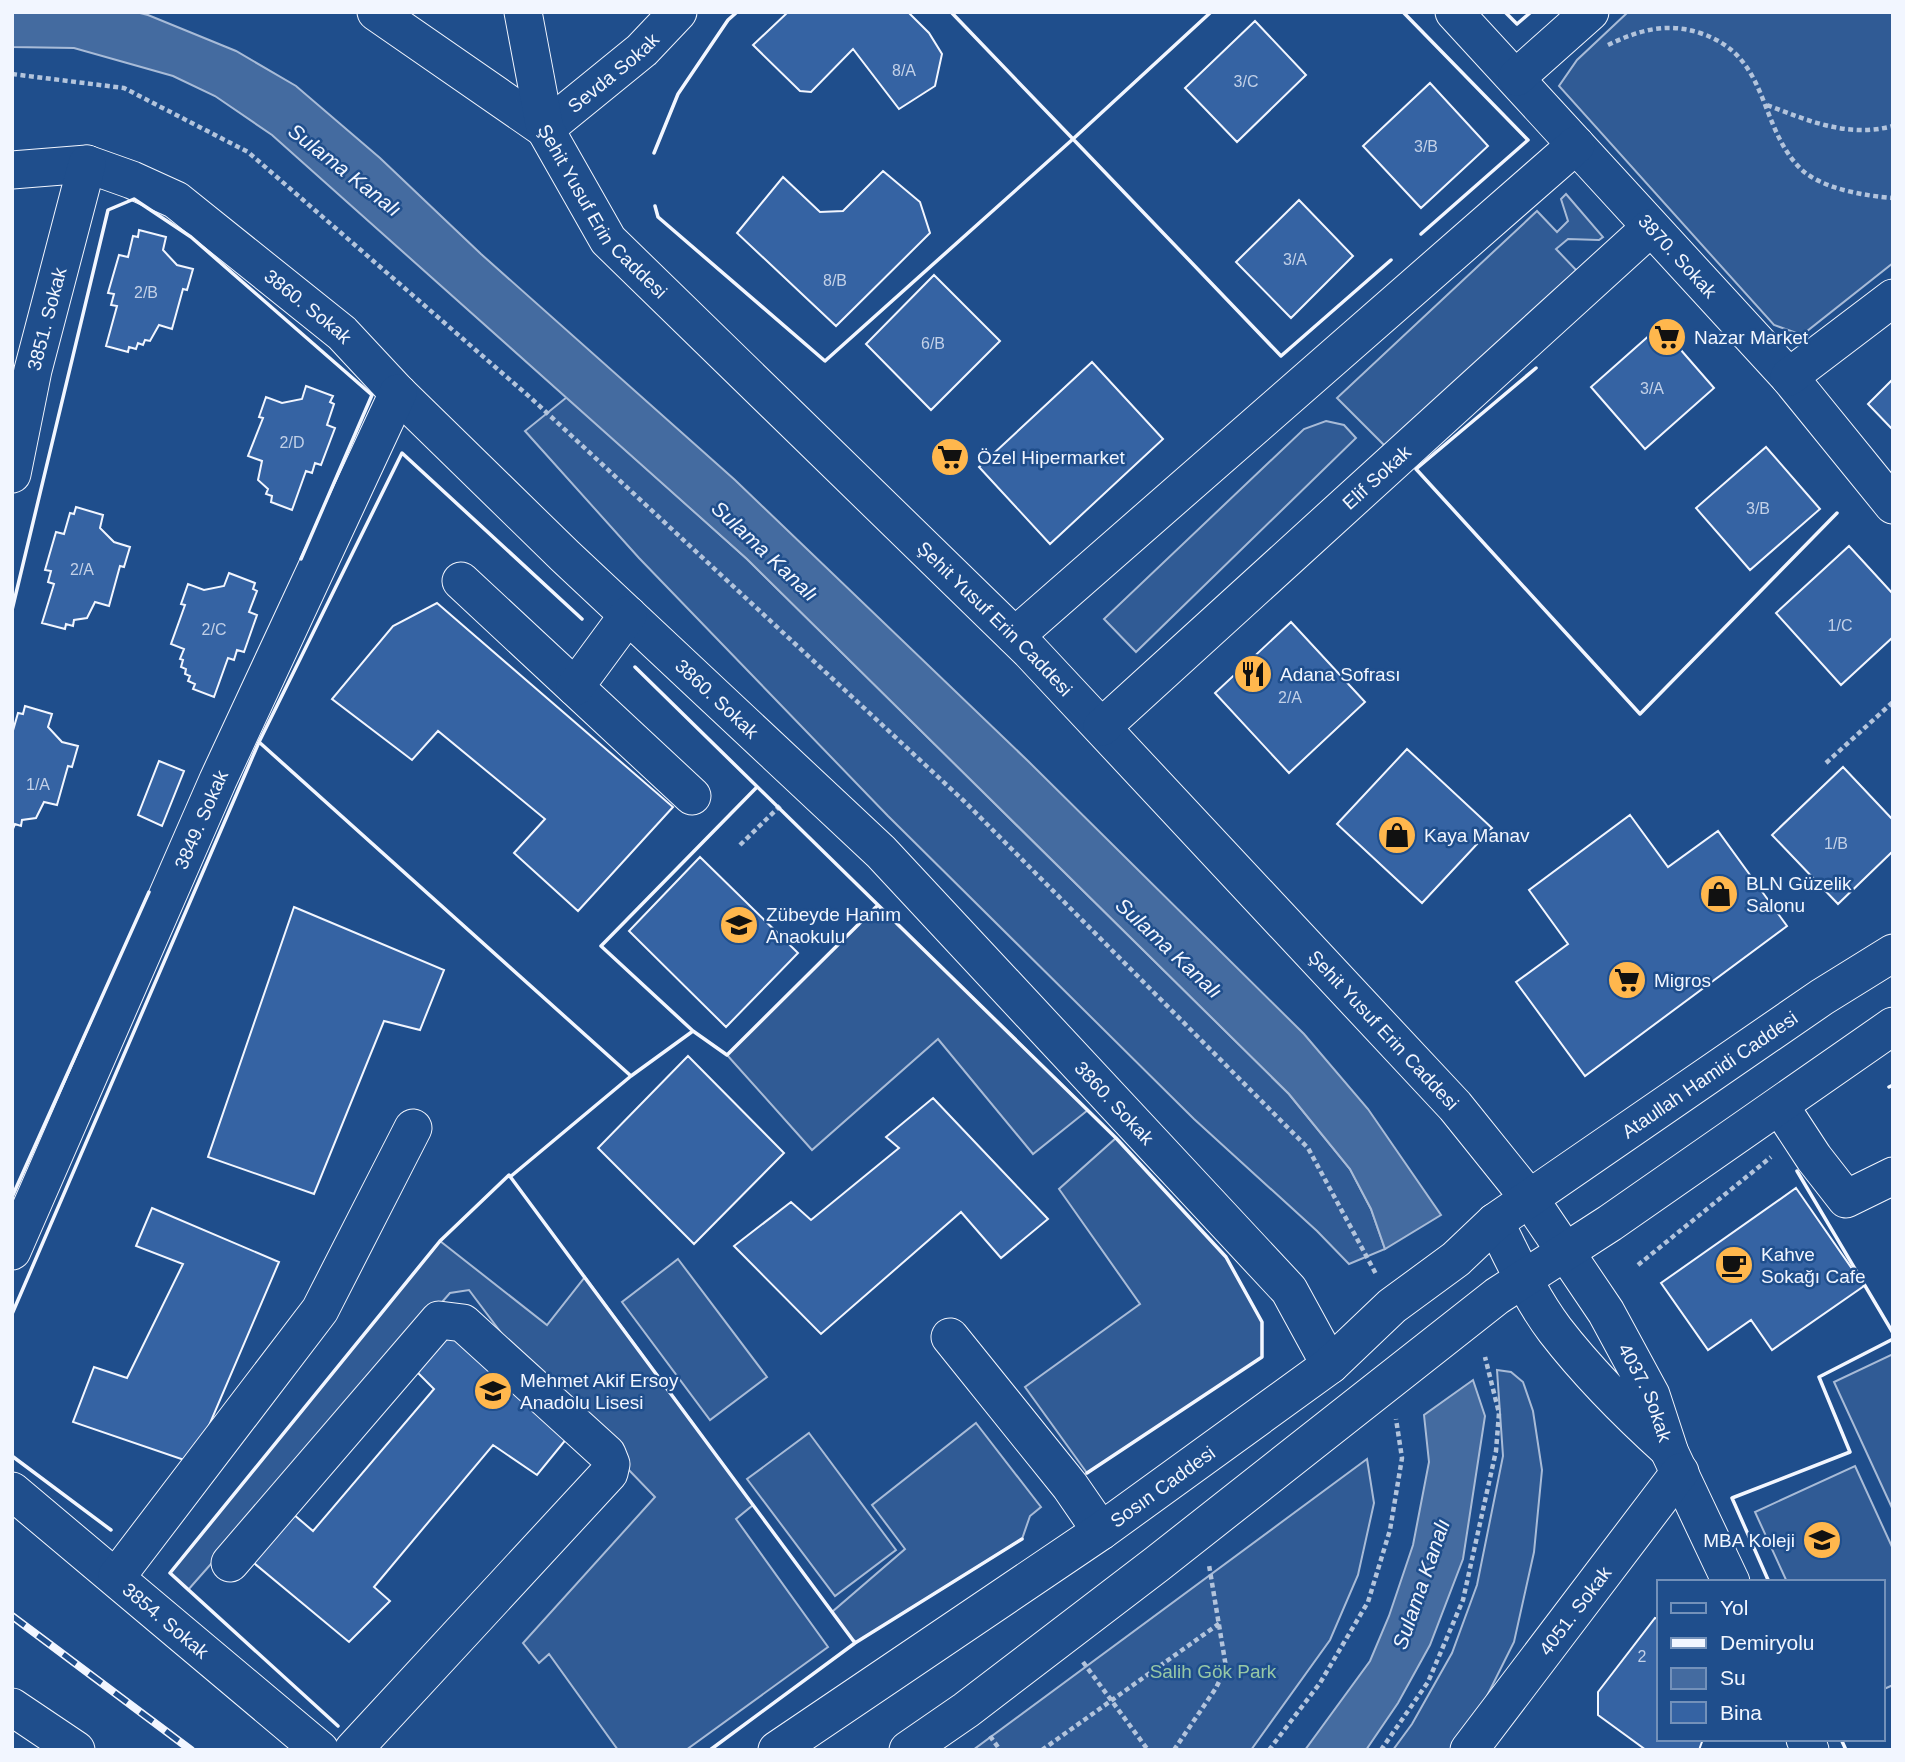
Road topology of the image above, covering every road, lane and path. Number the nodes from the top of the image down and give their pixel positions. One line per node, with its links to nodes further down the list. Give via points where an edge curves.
1 (376, 12): 11 (street)
2 (523, 12): 11 (street, Şehit Yusuf Erin Caddesi)
3 (678, 12): 11 (street, Sevda Sokak, via 642,50)
4 (1454, 12): 8 (street, 3870. Sokak)
5 (1590, 12): 8 (street)
6 (1603, 48): 9 (path, via 1636,31 1660,28 1684,28 1709,36 1731,47 1749,68)
7 (12, 74): 43 (path, via 124,88 248,152 532,399 965,802 1308,1147)
8 (1517, 77): 12 (street, 3870. Sokak)
9 (1766, 104): 10 (path, via 1813,123 1851,131); 15 (path, via 1782,143 1803,171 1858,195)
10 (1893, 126)
11 (545, 129): 24 (street, Şehit Yusuf Erin Caddesi, via 608,240)
12 (1576, 145): 16 (street, 3870. Sokak); 24 (street)
13 (87, 164): 14 (street, 3860. Sokak); 19 (street, 3860. Sokak, via 176,200 342,333); 20 (street, 3851. Sokak, via 33,370)
14 (12, 170)
15 (1893, 198)
16 (1650, 228): 18 (street, 3870. Sokak); 27 (street, Elif Sokak)
17 (1893, 298): 18 (street)
18 (1789, 377): 21 (street, 3870. Sokak)
19 (398, 393): 23 (street, 3860. Sokak); 39 (street, 3849. Sokak, via 218,780)
20 (12, 474)
21 (1893, 505)
22 (461, 581): 25 (street)
23 (628, 615): 25 (street); 29 (street, 3860. Sokak)
24 (1015, 636): 27 (street, Şehit Yusuf Erin Caddesi)
25 (575, 687): 30 (street)
26 (1893, 702): 28 (path)
27 (1102, 727): 37 (street, Şehit Yusuf Erin Caddesi, via 1455,1106)
28 (1826, 763)
29 (805, 781): 31 (path); 46 (street, 3860. Sokak, via 881,852 1289,1290)
30 (692, 796)
31 (740, 845)
32 (1893, 953): 37 (street, Ataullah Hamidi Caddesi)
33 (1893, 1026): 34 (street)
34 (1789, 1120): 36 (street, via 1846,1199); 40 (street); 41 (path)
35 (413, 1128): 53 (street, via 320,1310)
36 (1893, 1176)
37 (1529, 1198): 38 (street, Sosın Caddesi); 40 (street, 4037. Sokak)
38 (1495, 1222): 42 (street, 4037. Sokak); 43 (street, Sosın Caddesi, via 1456,1259)
39 (12, 1251)
40 (1563, 1253): 42 (street); 48 (street, 4037. Sokak, via 1606,1312 1651,1395)
41 (1638, 1265)
42 (1524, 1279): 48 (street, 4037. Sokak, via 1554,1329); 64 (street)
43 (1400, 1300): 46 (street, Sosın Caddesi)
44 (950, 1337): 50 (street)
45 (1485, 1357): 70 (path, via 1499,1413 1496,1451 1463,1600 1428,1682)
46 (1330, 1365): 50 (street, Sosın Caddesi)
47 (1396, 1414): 69 (path, via 1402,1458 1390,1530 1368,1602 1320,1683)
48 (1674, 1461): 54 (street); 71 (street, 4051. Sokak)
49 (12, 1491): 53 (street, 3854. Sokak)
50 (1101, 1531): 63 (street, Sosın Caddesi)
51 (230, 1563): 62 (street, via 439,1320 463,1323 607,1454 609,1473)
52 (1209, 1564): 55 (path)
53 (117, 1576): 61 (street, 3854. Sokak)
54 (1730, 1580)
55 (1220, 1623): 57 (path); 68 (path, via 1226,1667)
56 (1081, 1660): 57 (path)
57 (1112, 1701): 66 (path); 67 (path)
58 (12, 1707): 60 (street)
59 (984, 1727): 65 (path)
60 (76, 1750)
61 (320, 1750)
62 (354, 1750)
63 (777, 1750)
64 (908, 1750)
65 (1000, 1750)
66 (1042, 1750)
67 (1148, 1750)
68 (1174, 1750)
69 (1269, 1750)
70 (1381, 1750)
71 (1469, 1750)

